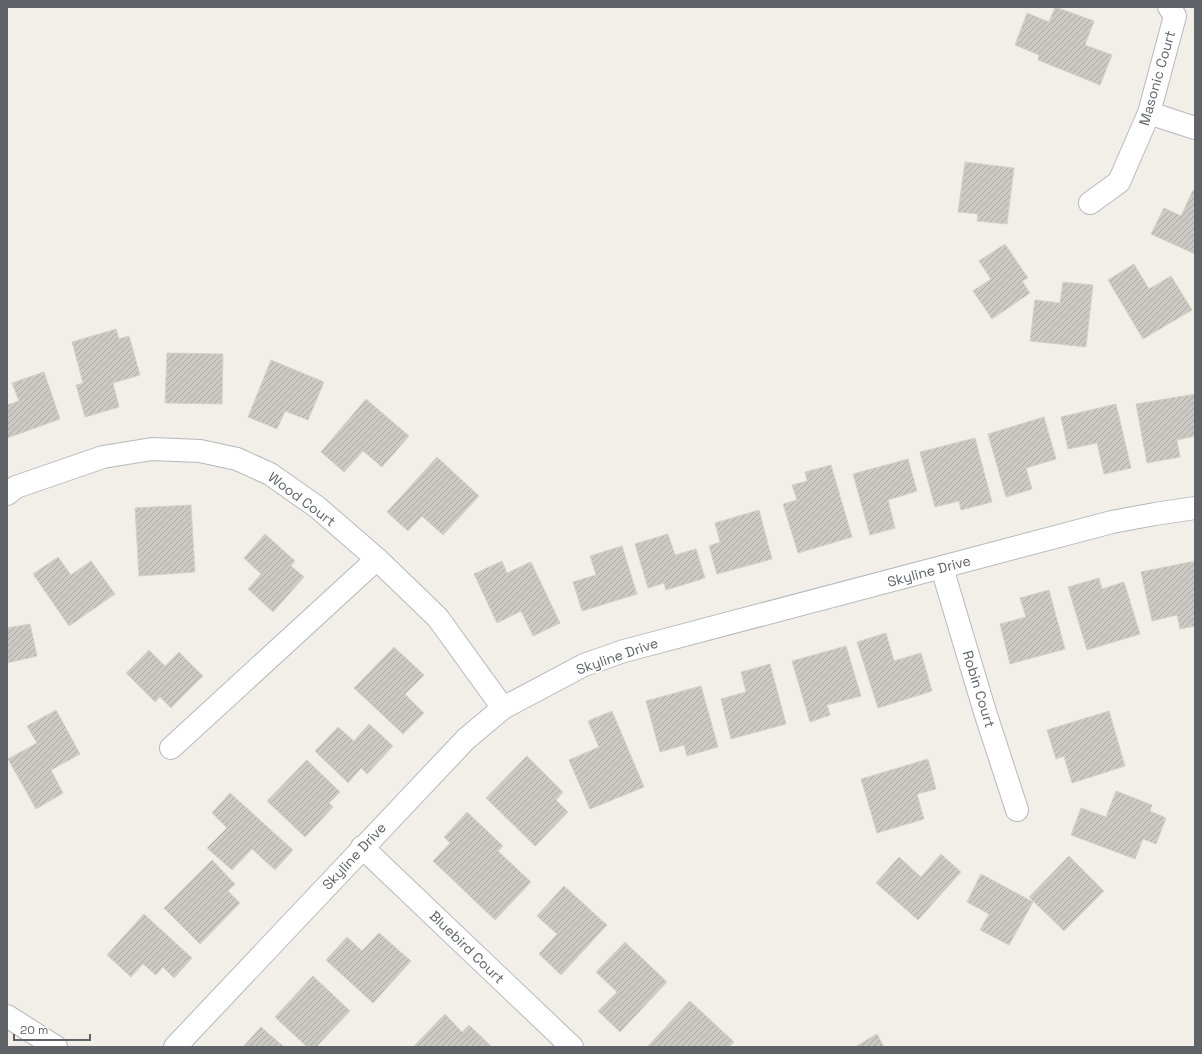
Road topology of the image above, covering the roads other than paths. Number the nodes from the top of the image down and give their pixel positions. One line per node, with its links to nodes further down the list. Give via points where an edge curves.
1 (1170, 7): 2 (street, Masonic Court, via 1175,16)
2 (1149, 113): 3 (street); 4 (street, Masonic Court, via 1119,182)
3 (1195, 128)
4 (1090, 203)
5 (7, 494): 7 (street, Wood Court, via 16,487 103,457 152,449 200,451 237,459 270,474 317,507)
6 (1195, 508): 8 (street, Skyline Drive, via 1112,522)
7 (377, 559): 9 (street, Wood Court, via 438,618); 10 (street)
8 (942, 568): 9 (street, Skyline Drive, via 624,651 584,665); 11 (street, Robin Court)
9 (503, 708): 12 (street, Skyline Drive, via 466,739)
10 (171, 748)
11 (1017, 810)
12 (362, 847): 15 (street, Skyline Drive); 16 (street, Bluebird Court)
13 (7, 1016): 14 (street)
14 (56, 1047)
15 (174, 1047)
16 (572, 1047)

